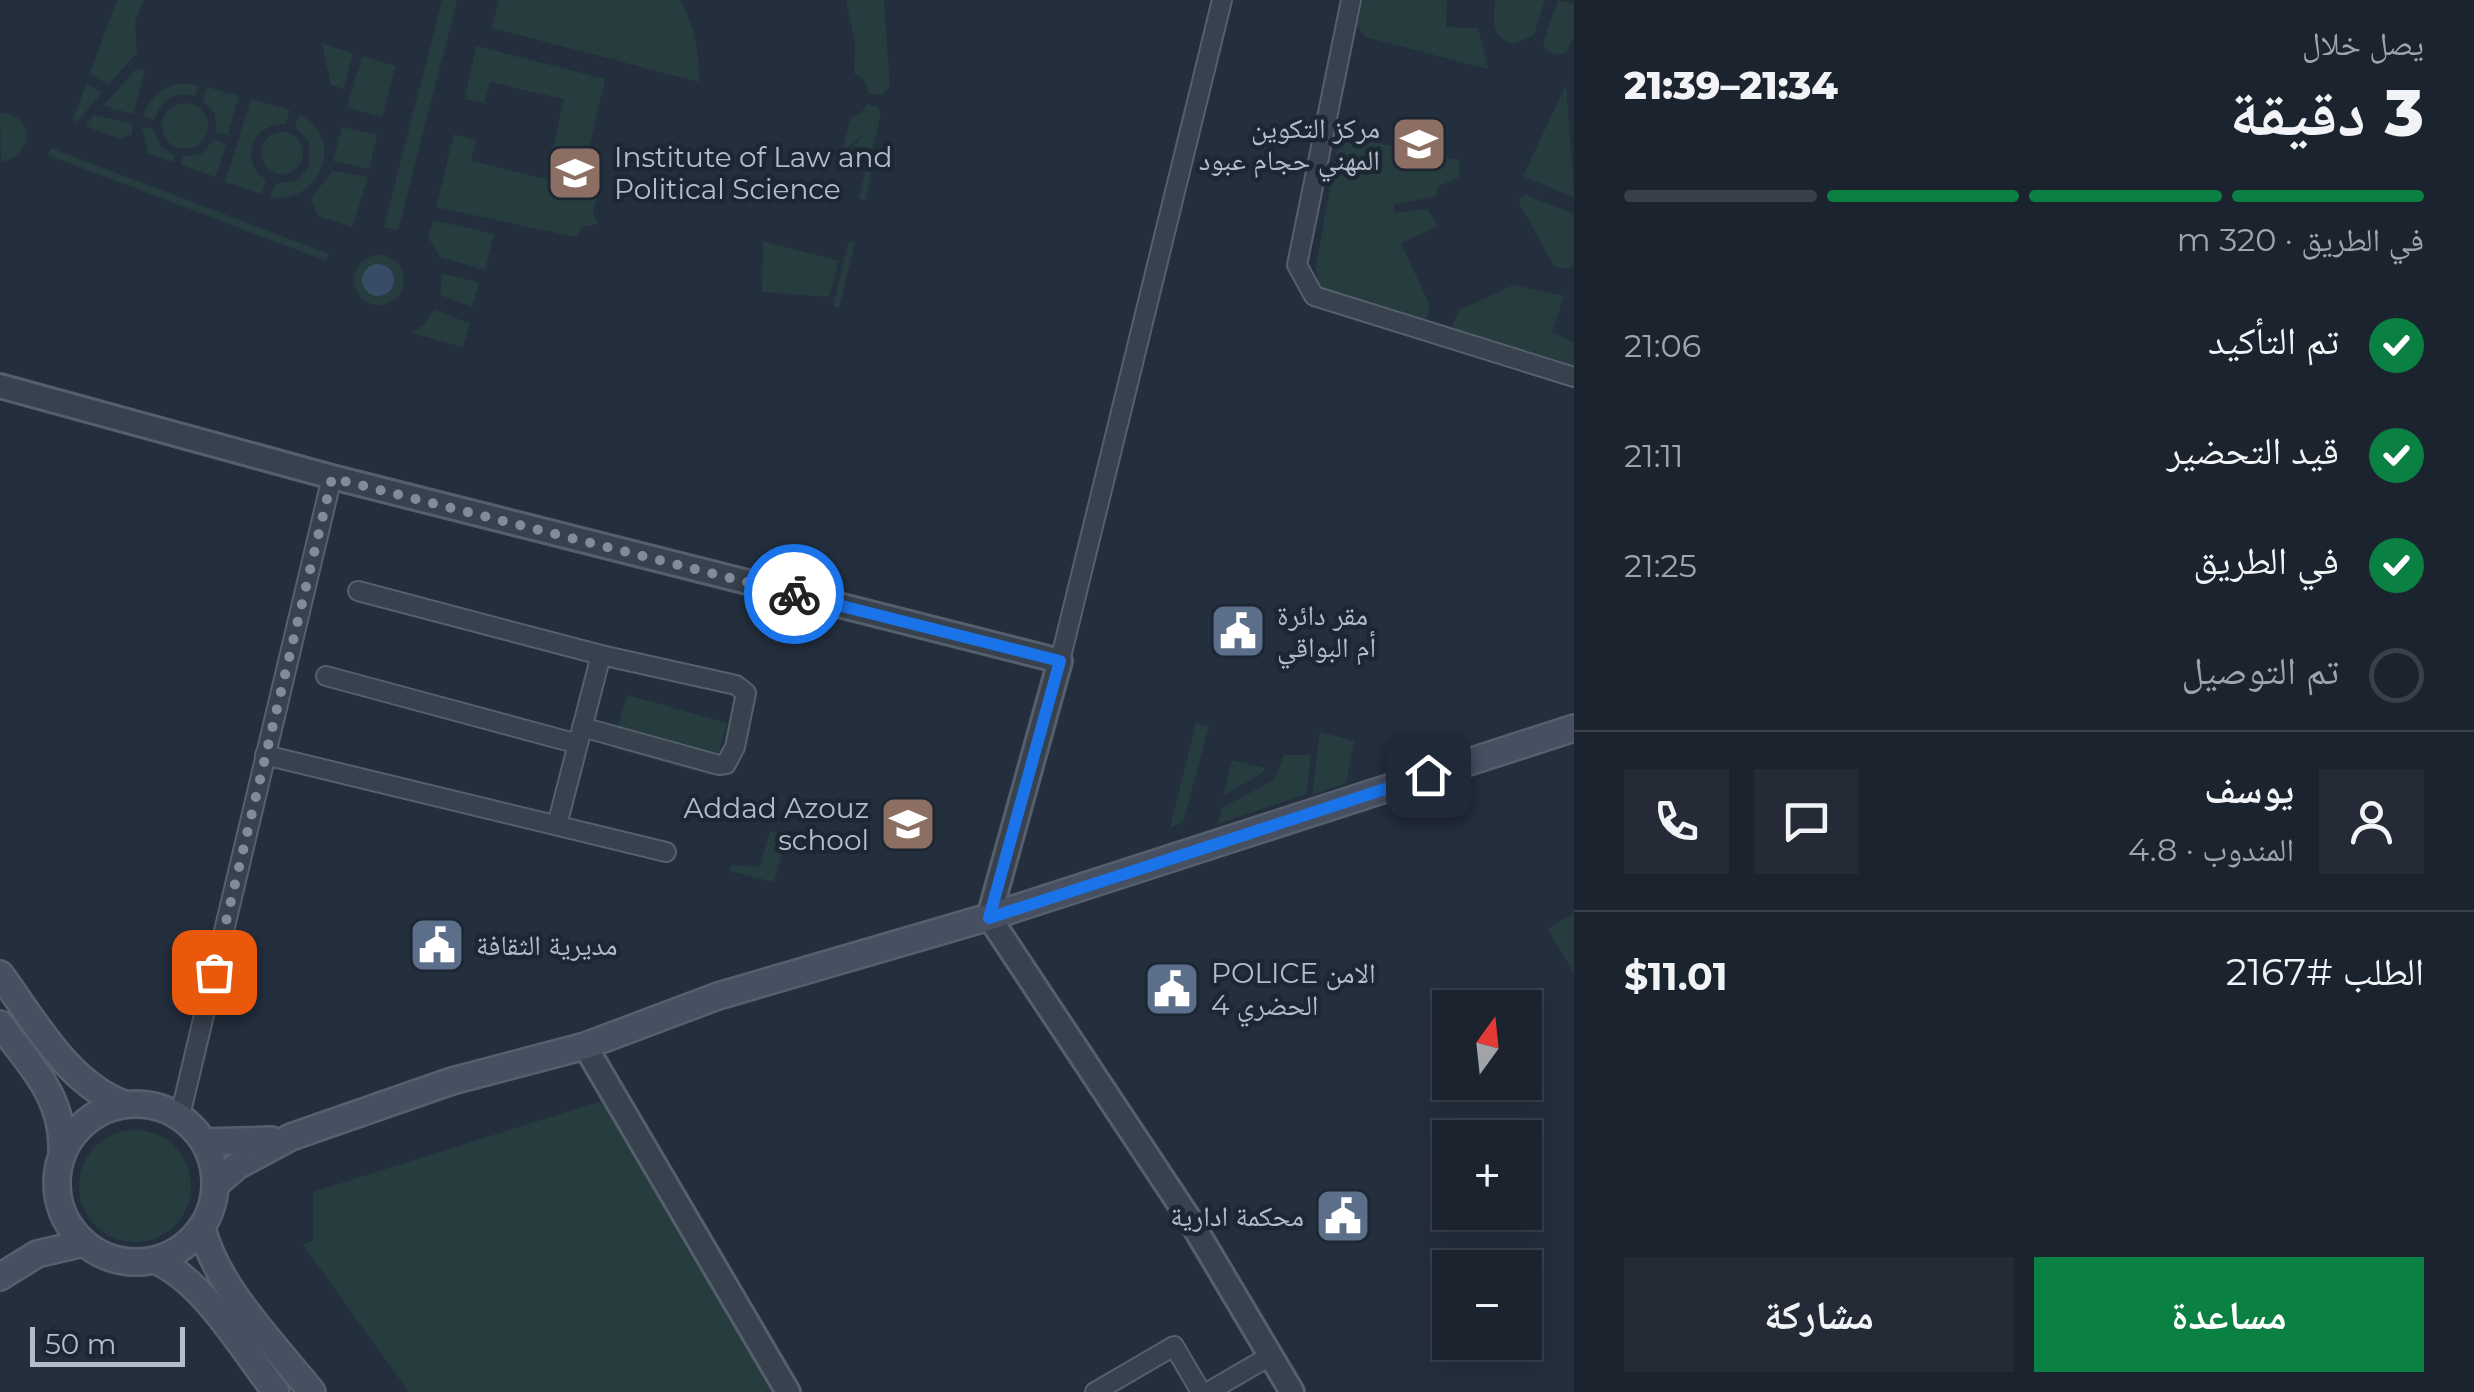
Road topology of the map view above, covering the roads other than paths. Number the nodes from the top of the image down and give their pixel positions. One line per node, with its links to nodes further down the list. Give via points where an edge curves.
1 (1222, 0): 8 (street)
2 (1351, 0): 3 (street, via 1297,265 1304,283 1314,296)
3 (1574, 377)
4 (0, 386): 5 (street)
5 (332, 478): 8 (street); 12 (street)
6 (358, 590): 7 (street)
7 (602, 655): 11 (street); 11 (street, via 742,688 747,699 739,731 731,758 719,765)
8 (1060, 661): 15 (street)
9 (326, 676): 11 (street)
10 (1574, 728): 15 (main road)
11 (580, 735): 13 (street)
12 (265, 755): 13 (street); 20 (street)
13 (556, 825): 14 (street)
14 (666, 852)
15 (989, 918): 18 (main road, via 718,996); 31 (street, via 1190,1220)
16 (0, 974): 19 (main road, via 85,1081)
17 (0, 1024): 23 (main road, via 58,1110)
18 (585, 1046): 21 (main road, via 452,1081); 34 (street)
19 (124, 1104): 20 (main road, via 153,1105); 23 (main road, via 87,1120)
20 (180, 1116): 22 (main road)
21 (291, 1136): 22 (main road); 24 (main road)
22 (204, 1142): 24 (main road)
23 (62, 1152): 25 (main road)
24 (216, 1184): 26 (main road)
25 (61, 1212): 27 (main road); 29 (main road)
26 (202, 1228): 28 (main road, via 189,1243); 33 (main road, via 224,1280)
27 (84, 1243): 28 (main road, via 118,1260); 29 (main road)
28 (155, 1260): 32 (main road, via 191,1284)
29 (22, 1261): 30 (main road)
30 (0, 1277)
31 (1270, 1356): 36 (street); 37 (street)
32 (276, 1392)
33 (312, 1392)
34 (788, 1392)
35 (1095, 1392): 36 (street, via 1174,1346)
36 (1205, 1392)
37 (1292, 1392)

